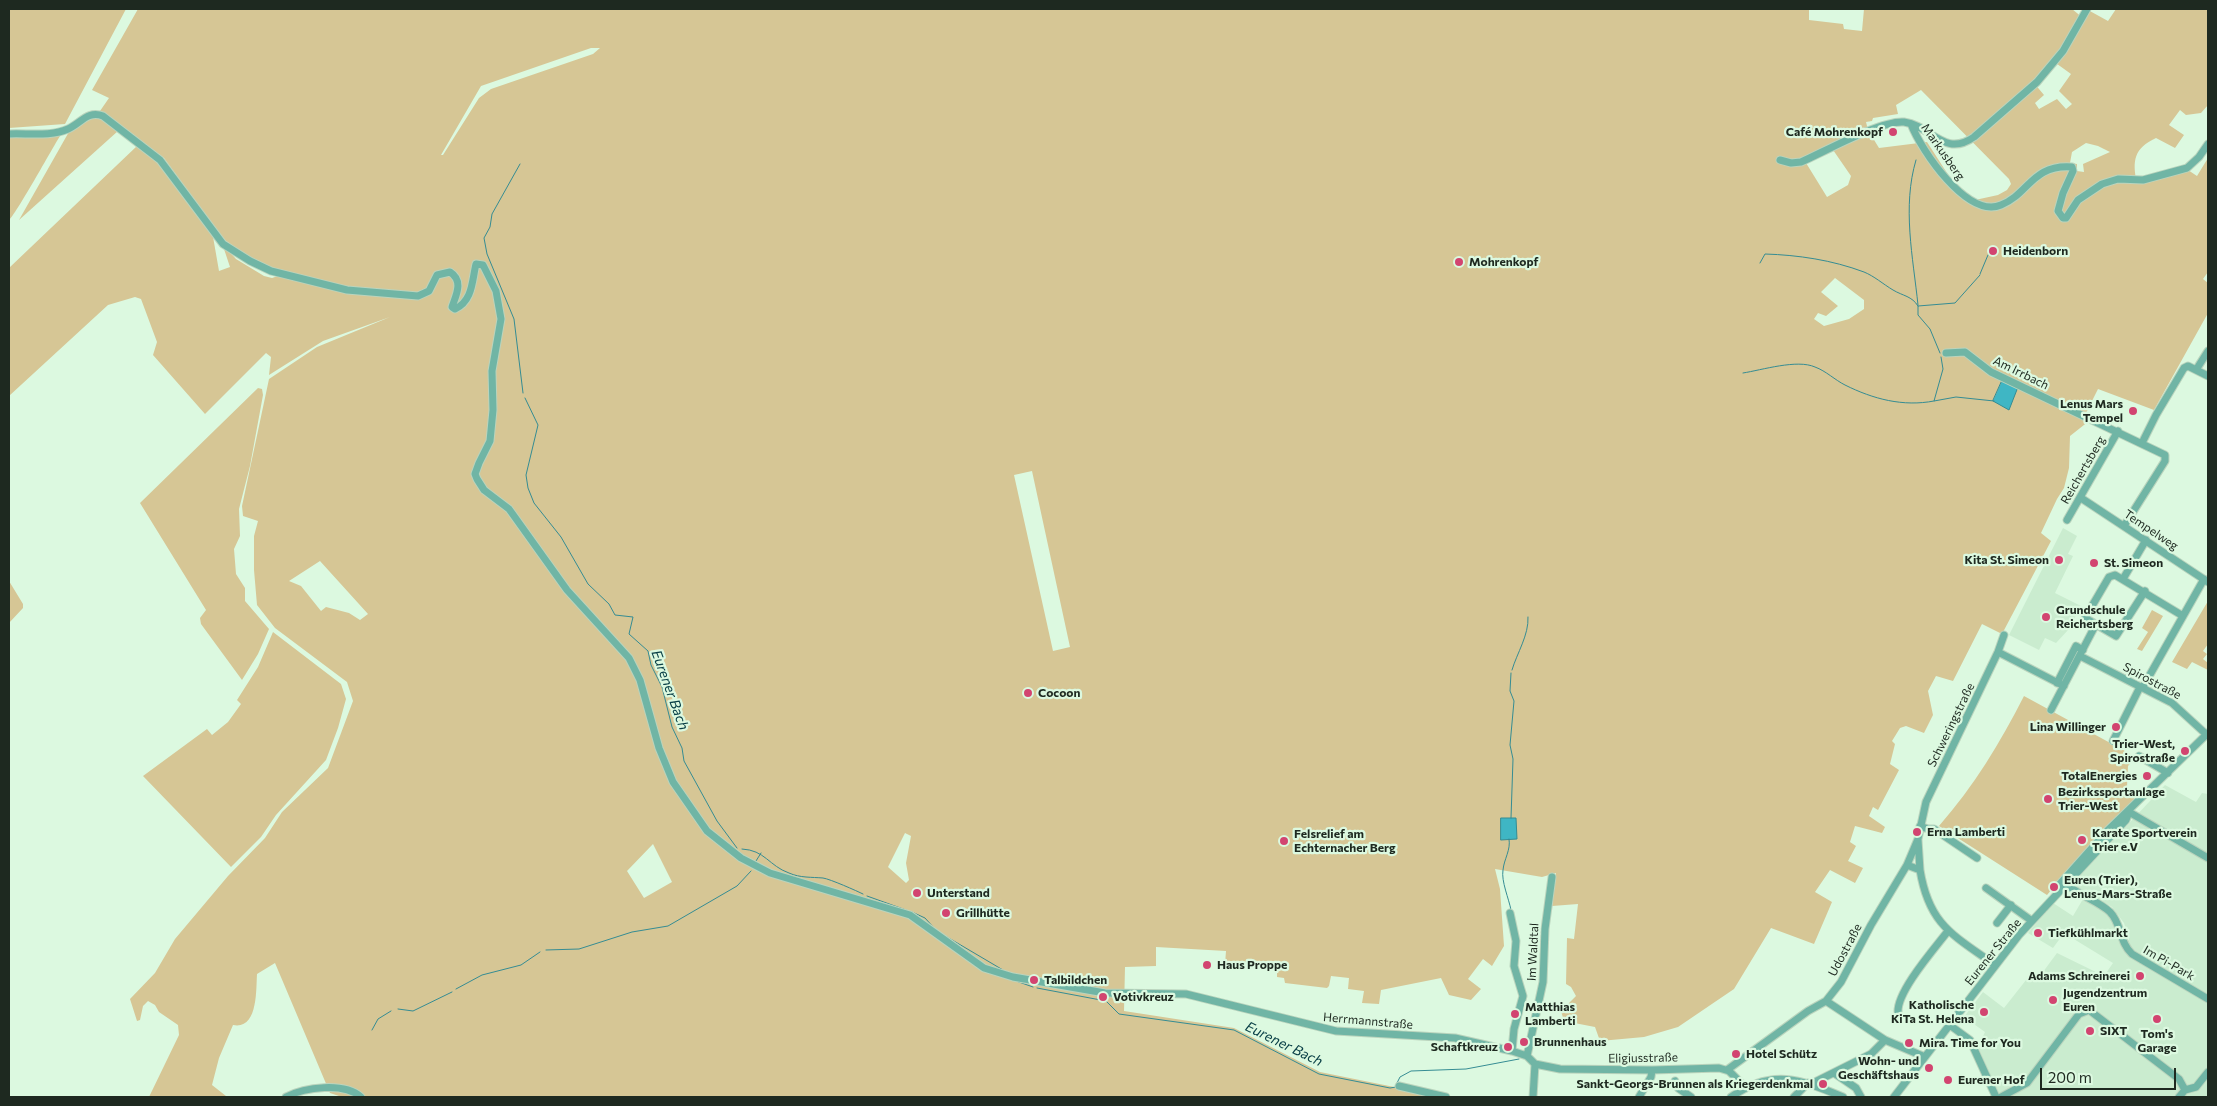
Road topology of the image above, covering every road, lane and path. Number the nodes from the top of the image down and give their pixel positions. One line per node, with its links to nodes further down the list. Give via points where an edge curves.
1 (2087, 9): 2 (street, Markusberg, via 2063,51 2037,82 1969,140 1944,143 1921,126)
2 (1911, 124): 4 (street, Markusberg, via 1957,191 1987,207 2010,200 2032,178 2043,172 2072,167 2074,171 2058,211 2063,218 2078,200 2102,184 2118,179 2143,180 2187,168); 5 (street, Markusberg, via 1892,122 1801,162)
3 (9, 134): 55 (street, Herrmannstraße, via 52,133 68,129 88,115 103,116 165,164 223,244 271,271 354,291 418,296 428,291 437,275 450,272 455,276 458,287 452,307 455,309 473,287 476,264 483,265 496,291 501,319 492,371 492,430 490,442 477,467 476,479 484,490 509,509 567,590 629,658 640,680 667,770 707,831 725,848 770,873 910,915 974,962 998,974 1105,993 1186,994 1330,1030 1448,1037)
4 (2208, 144)
5 (1780, 160)
6 (2208, 351): 8 (street)
7 (1946, 353): 10 (street, Am Irrbach, via 1965,352 1991,372)
8 (2196, 370): 9 (street); 11 (street, via 2188,366 2184,368)
9 (2208, 376)
10 (2118, 431): 11 (street, Am Irrbach); 12 (street, Reichertsberg)
11 (2142, 443): 14 (street, Am Irrbach, via 2165,455 2166,460)
12 (2081, 498): 13 (street, Reichertsberg); 14 (street, Tempelweg)
13 (2067, 520)
14 (2124, 526): 15 (street, Tempelweg)
15 (2146, 540): 16 (street); 17 (street, Tempelweg)
16 (2123, 579): 18 (street); 20 (street, via 2115,575 2109,577 2086,618)
17 (2206, 580): 19 (street)
18 (2145, 591): 19 (street); 20 (street, via 2116,636)
19 (2183, 616): 26 (street)
20 (2095, 626): 23 (street)
21 (2004, 635): 22 (street, Schweringstraße)
22 (1998, 652): 24 (street); 35 (street, Schweringstraße, via 1926,802)
23 (2082, 653): 24 (street, via 2076,646); 25 (street); 26 (street, Spirostraße)
24 (2057, 683): 25 (street)
25 (2064, 686): 27 (street)
26 (2142, 687): 28 (street, Spirostraße, via 2177,706); 29 (street)
27 (2051, 710)
28 (2208, 734): 31 (street, Eurener Straße)
29 (2113, 741)
30 (2139, 756): 31 (street)
31 (2168, 773): 32 (street, Eurener Straße)
32 (2141, 800): 33 (street, Eurener Straße); 34 (street, via 2141,815)
33 (2129, 812): 34 (street); 42 (street, Eurener Straße, via 2126,820)
34 (2146, 822): 38 (street)
35 (1920, 826): 36 (street, Udostraße); 37 (street, via 1935,827)
36 (1918, 839): 39 (street, Udostraße); 40 (street)
37 (1977, 858)
38 (2208, 858)
39 (1907, 865): 40 (street); 51 (street, Udostraße, via 1842,982)
40 (1920, 870): 48 (street, via 1932,910)
41 (1552, 877): 56 (street, Im Waldtal, via 1544,939 1543,982)
42 (2064, 883): 46 (street, Eurener Straße); 50 (street, Im Pi-Park, via 2112,914 2122,941 2132,954)
43 (1986, 888): 44 (street)
44 (2011, 905): 46 (street); 47 (street)
45 (1510, 913): 55 (street, via 1516,941 1514,966 1523,996)
46 (2034, 919): 49 (street, Eurener Straße)
47 (1997, 923)
48 (1948, 931): 49 (street); 52 (street, via 1919,969 1898,1004)
49 (1995, 966): 53 (street, Eurener Straße)
50 (2208, 999)
51 (1826, 1001): 54 (street); 60 (street, Udostraße)
52 (1898, 1012)
53 (1951, 1026): 57 (street, Eurener Straße); 79 (street, via 1970,1040)
54 (1885, 1040): 57 (street); 62 (street, via 1871,1054)
55 (1512, 1051): 56 (street, Herrmannstraße)
56 (1526, 1056): 58 (street, Herrmannstraße)
57 (1925, 1057): 78 (street, Eurener Straße)
58 (1535, 1064): 59 (street, Eligiusstraße, via 1570,1069); 71 (street)
59 (1652, 1070): 60 (street, Eligiusstraße); 72 (street)
60 (1727, 1070): 66 (street)
61 (2208, 1072): 67 (street, via 2196,1087)
62 (1834, 1073): 64 (street); 77 (street, via 1856,1088)
63 (1675, 1081): 73 (street, via 1678,1088)
64 (1808, 1083): 66 (street, via 1776,1078); 75 (street); 76 (street)
65 (1399, 1086): 70 (street)
66 (1745, 1086): 74 (street)
67 (2185, 1090): 80 (street, via 2179,1079 2089,1010 2079,1014 2027,1083); 81 (street)
68 (286, 1097): 69 (street, via 330,1089 349,1091)
69 (361, 1097)
70 (1446, 1097)
71 (1533, 1097)
72 (1639, 1097)
73 (1691, 1097)
74 (1731, 1097)
75 (1794, 1097)
76 (1843, 1097)
77 (1861, 1097)
78 (1894, 1097)
79 (1996, 1097)
80 (2001, 1097)
81 (2179, 1097)

